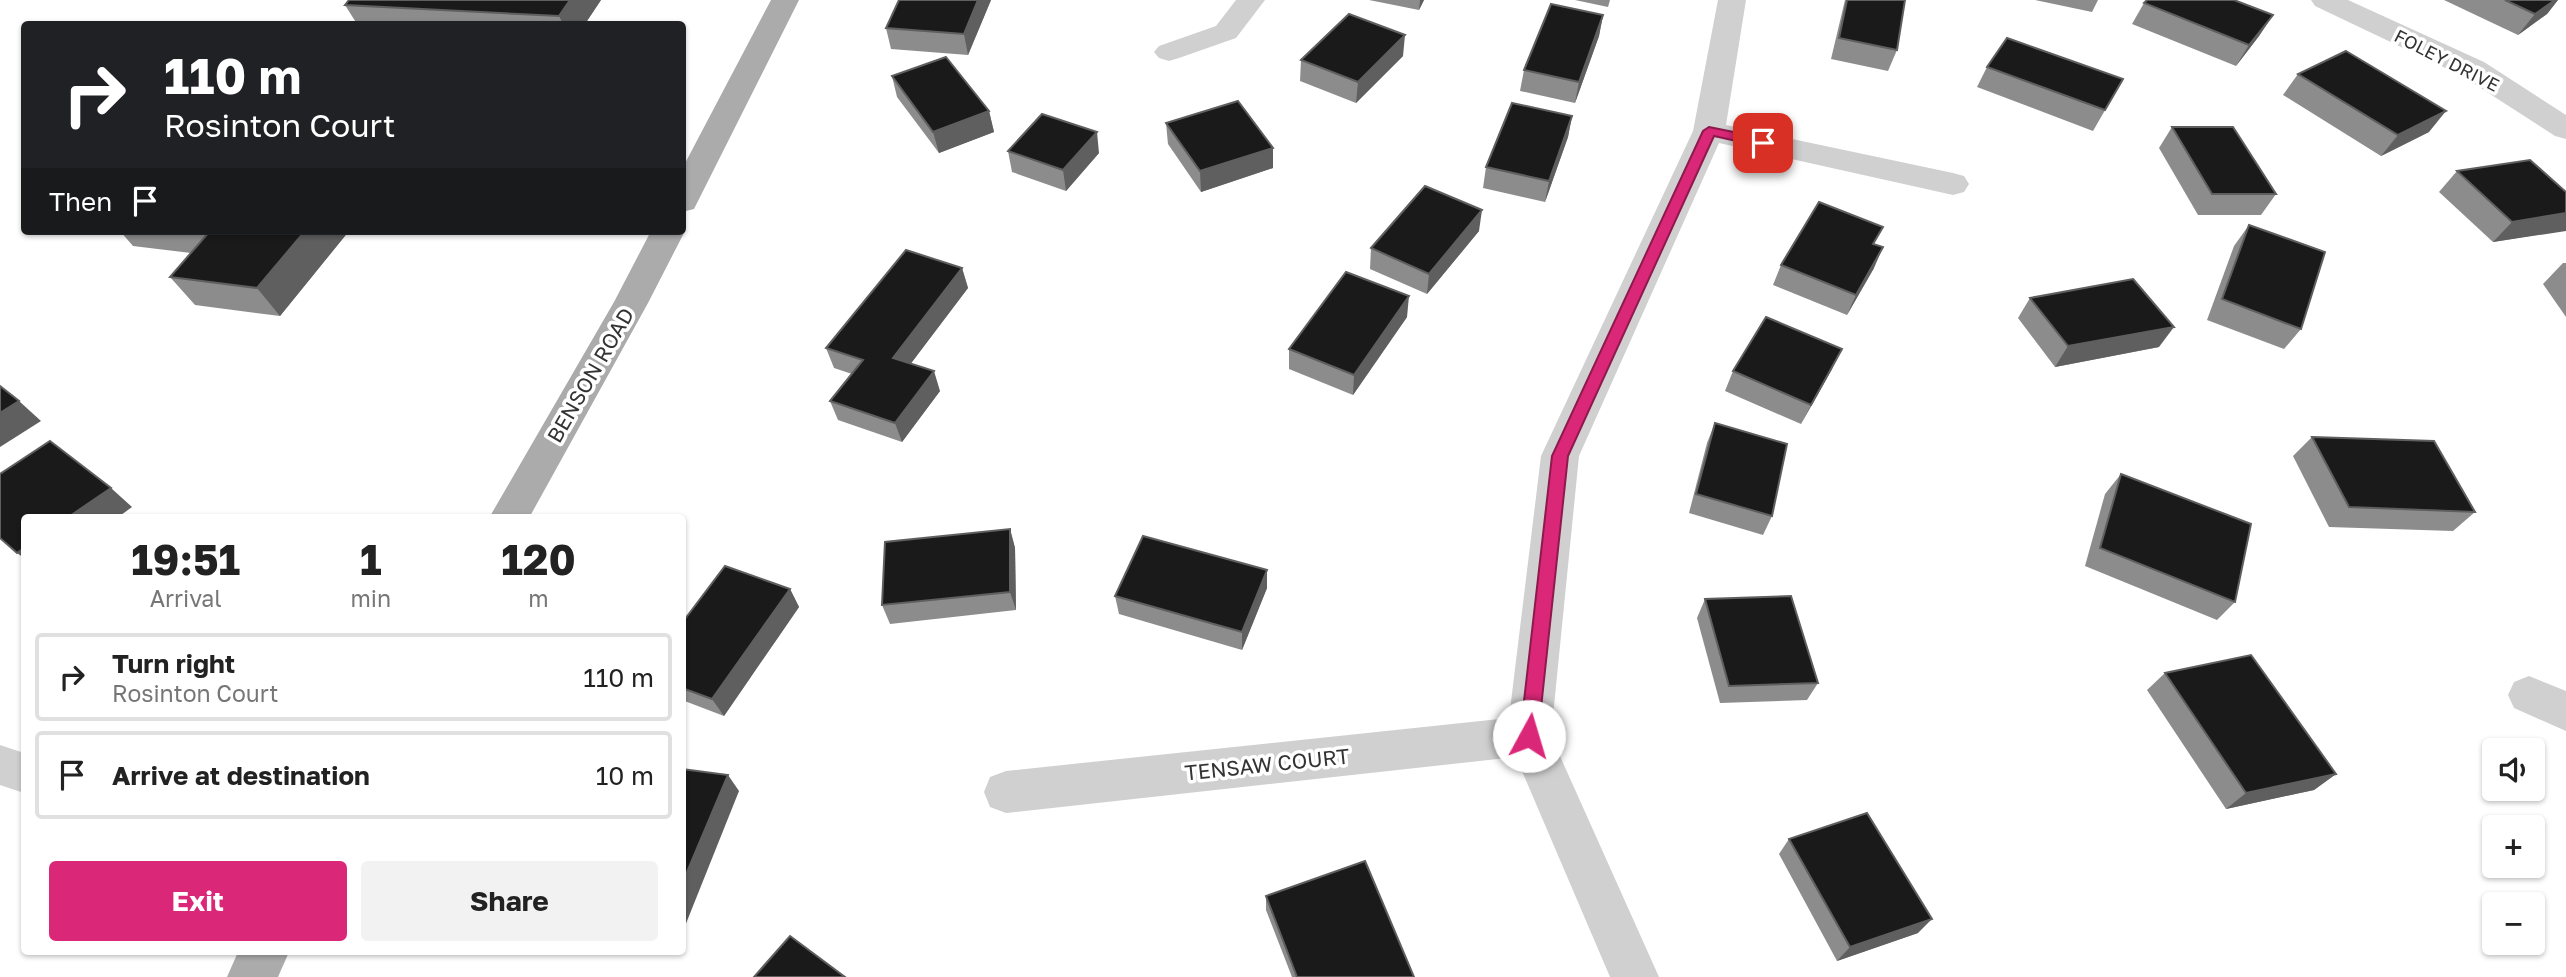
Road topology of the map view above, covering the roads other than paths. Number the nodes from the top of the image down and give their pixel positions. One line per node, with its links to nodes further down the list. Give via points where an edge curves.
1 (785, 0): 9 (main road)
2 (1251, 0): 5 (street, via 1226,32)
3 (1732, 0): 7 (street)
4 (2325, 0): 6 (street, FOLEY DRIVE, via 2473,69)
5 (1169, 52)
6 (2566, 129)
7 (1709, 131): 8 (street); 12 (street, via 1560,456)
8 (1953, 184)
9 (686, 193)
10 (665, 235): 11 (main road, BENSON ROAD)
11 (511, 514)
12 (1529, 736): 15 (street, TENSAW COURT); 18 (street)
13 (0, 765): 14 (street)
14 (21, 772)
15 (1006, 792)
16 (263, 955): 17 (main road)
17 (251, 977)
18 (1635, 977)

